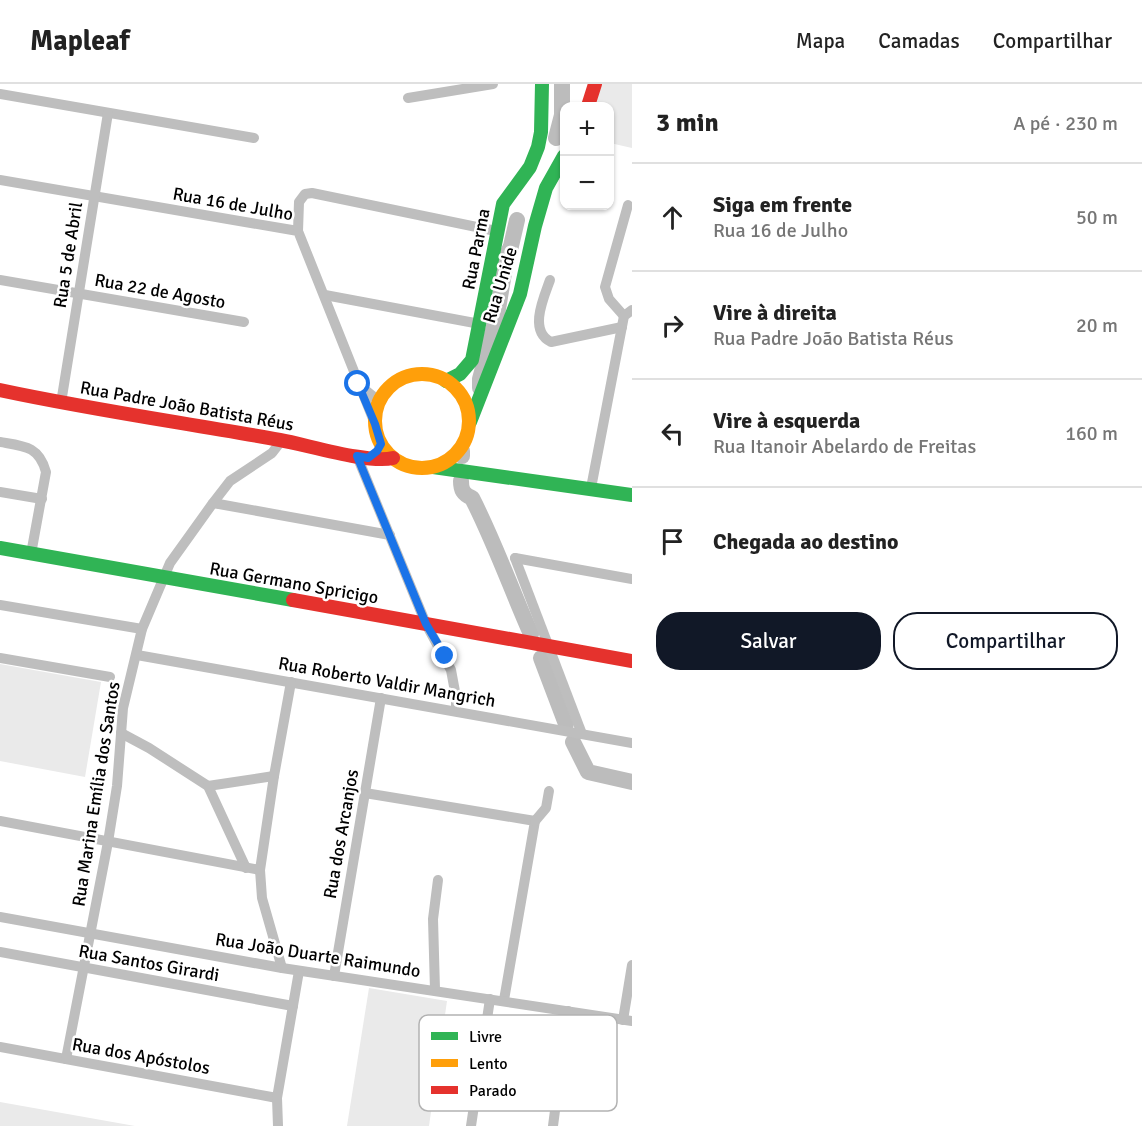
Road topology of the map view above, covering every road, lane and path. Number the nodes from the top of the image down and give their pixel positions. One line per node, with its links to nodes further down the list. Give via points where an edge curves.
1 (493, 84): 5 (street)
2 (542, 84): 9 (main road, Rua Parma)
3 (595, 84): 6 (main road)
4 (0, 94): 7 (street)
5 (408, 98)
6 (589, 102)
7 (108, 113): 8 (street); 15 (street, Rua 5 de Abril)
8 (254, 138)
9 (538, 147): 10 (main road, via 546,155); 12 (main road, Rua Parma)
10 (560, 156)
11 (560, 163): 14 (main road, Rua Unide)
12 (526, 172): 14 (main road, via 543,179); 18 (main road, Rua Parma, via 503,204)
13 (0, 180): 15 (street, Rua 16 de Julho)
14 (546, 188): 32 (main road, Rua Unide, via 520,294)
15 (94, 196): 17 (street, Rua 16 de Julho); 21 (street, Rua 5 de Abril)
16 (628, 205): 23 (street, via 605,287)
17 (298, 231): 18 (street, via 299,202 305,194 312,193); 22 (street, Rua 16 de Julho)
18 (496, 231): 25 (main road, Rua Parma)
19 (0, 280): 21 (street, Rua 22 de Agosto)
20 (550, 280): 23 (street, via 539,320 545,339 551,342)
21 (79, 294): 24 (street, Rua 22 de Agosto); 30 (street, Rua 5 de Abril)
22 (324, 295): 25 (street); 27 (street, Rua 16 de Julho)
23 (626, 318): 41 (street)
24 (244, 322)
25 (480, 324): 26 (main road, Rua Parma, via 472,360 460,374)
26 (446, 381): 29 (main road, via 427,375 410,376 395,382); 32 (main road, via 464,400)
27 (358, 384): 29 (street); 31 (street, Rua 16 de Julho)
28 (0, 390): 30 (main road, Rua Padre João Batista Réus)
29 (379, 401): 31 (main road)
30 (61, 403): 33 (main road, Rua Padre João Batista Réus)
31 (375, 424): 35 (main road)
32 (469, 425): 36 (main road)
33 (282, 440): 37 (main road, Rua Padre João Batista Réus); 45 (street, Rua Marina Emília dos Santos, via 272,453 230,481)
34 (0, 442): 44 (street, via 26,447 42,459 46,472)
35 (381, 444): 37 (main road, via 377,451); 38 (main road)
36 (456, 452): 39 (main road); 40 (main road)
37 (362, 457): 38 (main road, Rua Padre João Batista Réus); 46 (street)
38 (393, 458): 39 (main road, via 408,465)
39 (430, 467): 40 (main road)
40 (473, 473): 41 (main road)
41 (591, 488): 43 (main road)
42 (0, 492): 44 (street)
43 (632, 495)
44 (42, 499): 48 (street)
45 (213, 503): 46 (street); 49 (street, Rua Marina Emília dos Santos)
46 (390, 535): 52 (street)
47 (0, 548): 48 (main road, Rua Germano Spricigo)
48 (31, 554): 49 (main road, Rua Germano Spricigo)
49 (163, 578): 52 (main road, Rua Germano Spricigo); 53 (street, Rua Marina Emília dos Santos)
50 (632, 579): 54 (street, via 515,558)
51 (0, 605): 53 (street)
52 (426, 624): 54 (main road, Rua Germano Spricigo); 61 (street, via 452,670)
53 (142, 629): 55 (street, Rua Marina Emília dos Santos)
54 (549, 646): 57 (main road, Rua Germano Spricigo); 63 (street)
55 (137, 654): 59 (street, Rua Roberto Valdir Mangrich); 62 (street, Rua Marina Emília dos Santos, via 123,708)
56 (0, 658): 58 (street)
57 (632, 661)
58 (110, 677)
59 (291, 682): 60 (street, Rua Roberto Valdir Mangrich); 65 (street)
60 (381, 698): 61 (street, Rua Roberto Valdir Mangrich); 68 (street, Rua dos Arcanjos)
61 (456, 711): 63 (street, Rua Roberto Valdir Mangrich)
62 (121, 733): 66 (street); 71 (street, Rua Marina Emília dos Santos)
63 (582, 734): 64 (street, Rua Roberto Valdir Mangrich)
64 (632, 743)
65 (274, 776): 66 (street); 73 (street)
66 (208, 786): 72 (street)
67 (549, 791): 70 (street, via 546,808)
68 (365, 793): 70 (street); 82 (street, Rua dos Arcanjos)
69 (0, 821): 71 (street)
70 (535, 821): 85 (street)
71 (108, 842): 72 (street); 76 (street, Rua Marina Emília dos Santos)
72 (246, 868): 73 (street)
73 (260, 870): 80 (street, via 262,898)
74 (438, 880): 83 (street, via 432,926)
75 (0, 917): 76 (street, Rua João Duarte Raimundo)
76 (90, 934): 79 (street, Rua Marina Emília dos Santos); 80 (street, Rua João Duarte Raimundo)
77 (0, 952): 79 (street, Rua Santos Girardi)
78 (632, 965): 91 (street)
79 (84, 968): 86 (street, Rua Santos Girardi); 93 (street, Rua Marina Emília dos Santos)
80 (282, 968): 81 (street, Rua João Duarte Raimundo)
81 (299, 971): 82 (street, Rua João Duarte Raimundo); 86 (street)
82 (334, 976): 83 (street, Rua João Duarte Raimundo)
83 (435, 990): 84 (street, Rua João Duarte Raimundo)
84 (490, 999): 85 (street, Rua João Duarte Raimundo); 88 (street)
85 (504, 1000): 87 (street, Rua João Duarte Raimundo)
86 (293, 1006): 94 (street)
87 (568, 1011): 89 (street); 90 (street, Rua João Duarte Raimundo)
88 (488, 1015)
89 (567, 1015)
90 (595, 1015)
91 (628, 1020)
92 (0, 1047): 93 (street, Rua dos Apóstolos)
93 (66, 1059): 94 (street, Rua dos Apóstolos)
94 (277, 1098): 97 (street)
95 (473, 1111): 98 (street)
96 (555, 1111): 99 (street)
97 (278, 1126)
98 (471, 1126)
99 (553, 1126)

